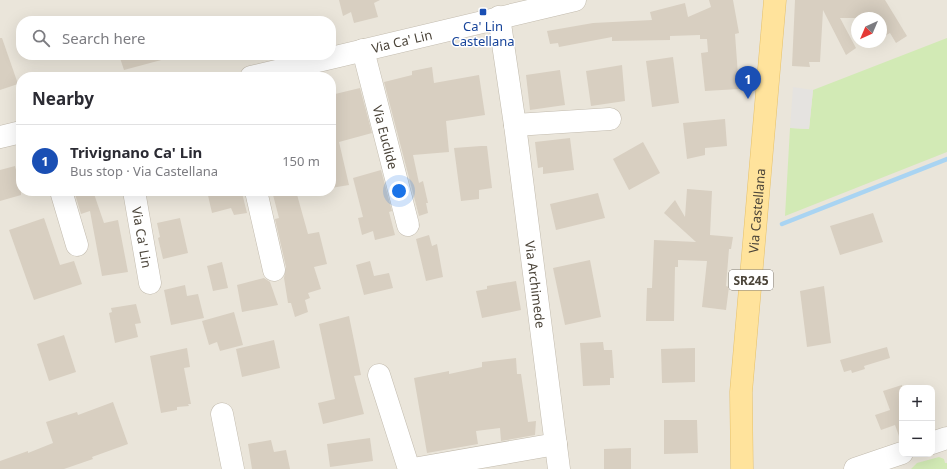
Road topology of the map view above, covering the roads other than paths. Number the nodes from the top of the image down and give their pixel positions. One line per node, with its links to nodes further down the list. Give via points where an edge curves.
1 (575, 0): 3 (street, Via Ca' Lin)
2 (775, 0): 29 (main road, Via Castellana / SR245, via 741,392)
3 (499, 17): 4 (street, Via Ca' Lin); 9 (street, Via Archimede)
4 (363, 50): 5 (street, Via Ca' Lin); 15 (street, Via Euclide)
5 (336, 57)
6 (322, 60): 7 (street, Via Ca' Lin)
7 (272, 72)
8 (610, 119): 9 (street)
9 (515, 125): 23 (street, Via Archimede)
10 (16, 133): 11 (street)
11 (0, 137)
12 (62, 196): 16 (street)
13 (135, 196): 18 (street, Via Ca' Lin)
14 (257, 196): 17 (street)
15 (408, 225)
16 (77, 245)
17 (274, 270)
18 (150, 284)
19 (386, 374): 26 (street)
20 (222, 414): 25 (street)
21 (947, 438): 22 (street)
22 (935, 442)
23 (556, 444): 27 (street); 28 (street, Via Archimede)
24 (899, 454): 30 (street)
25 (233, 469)
26 (409, 469)
27 (413, 469)
28 (560, 469)
29 (742, 469)
30 (855, 469)

